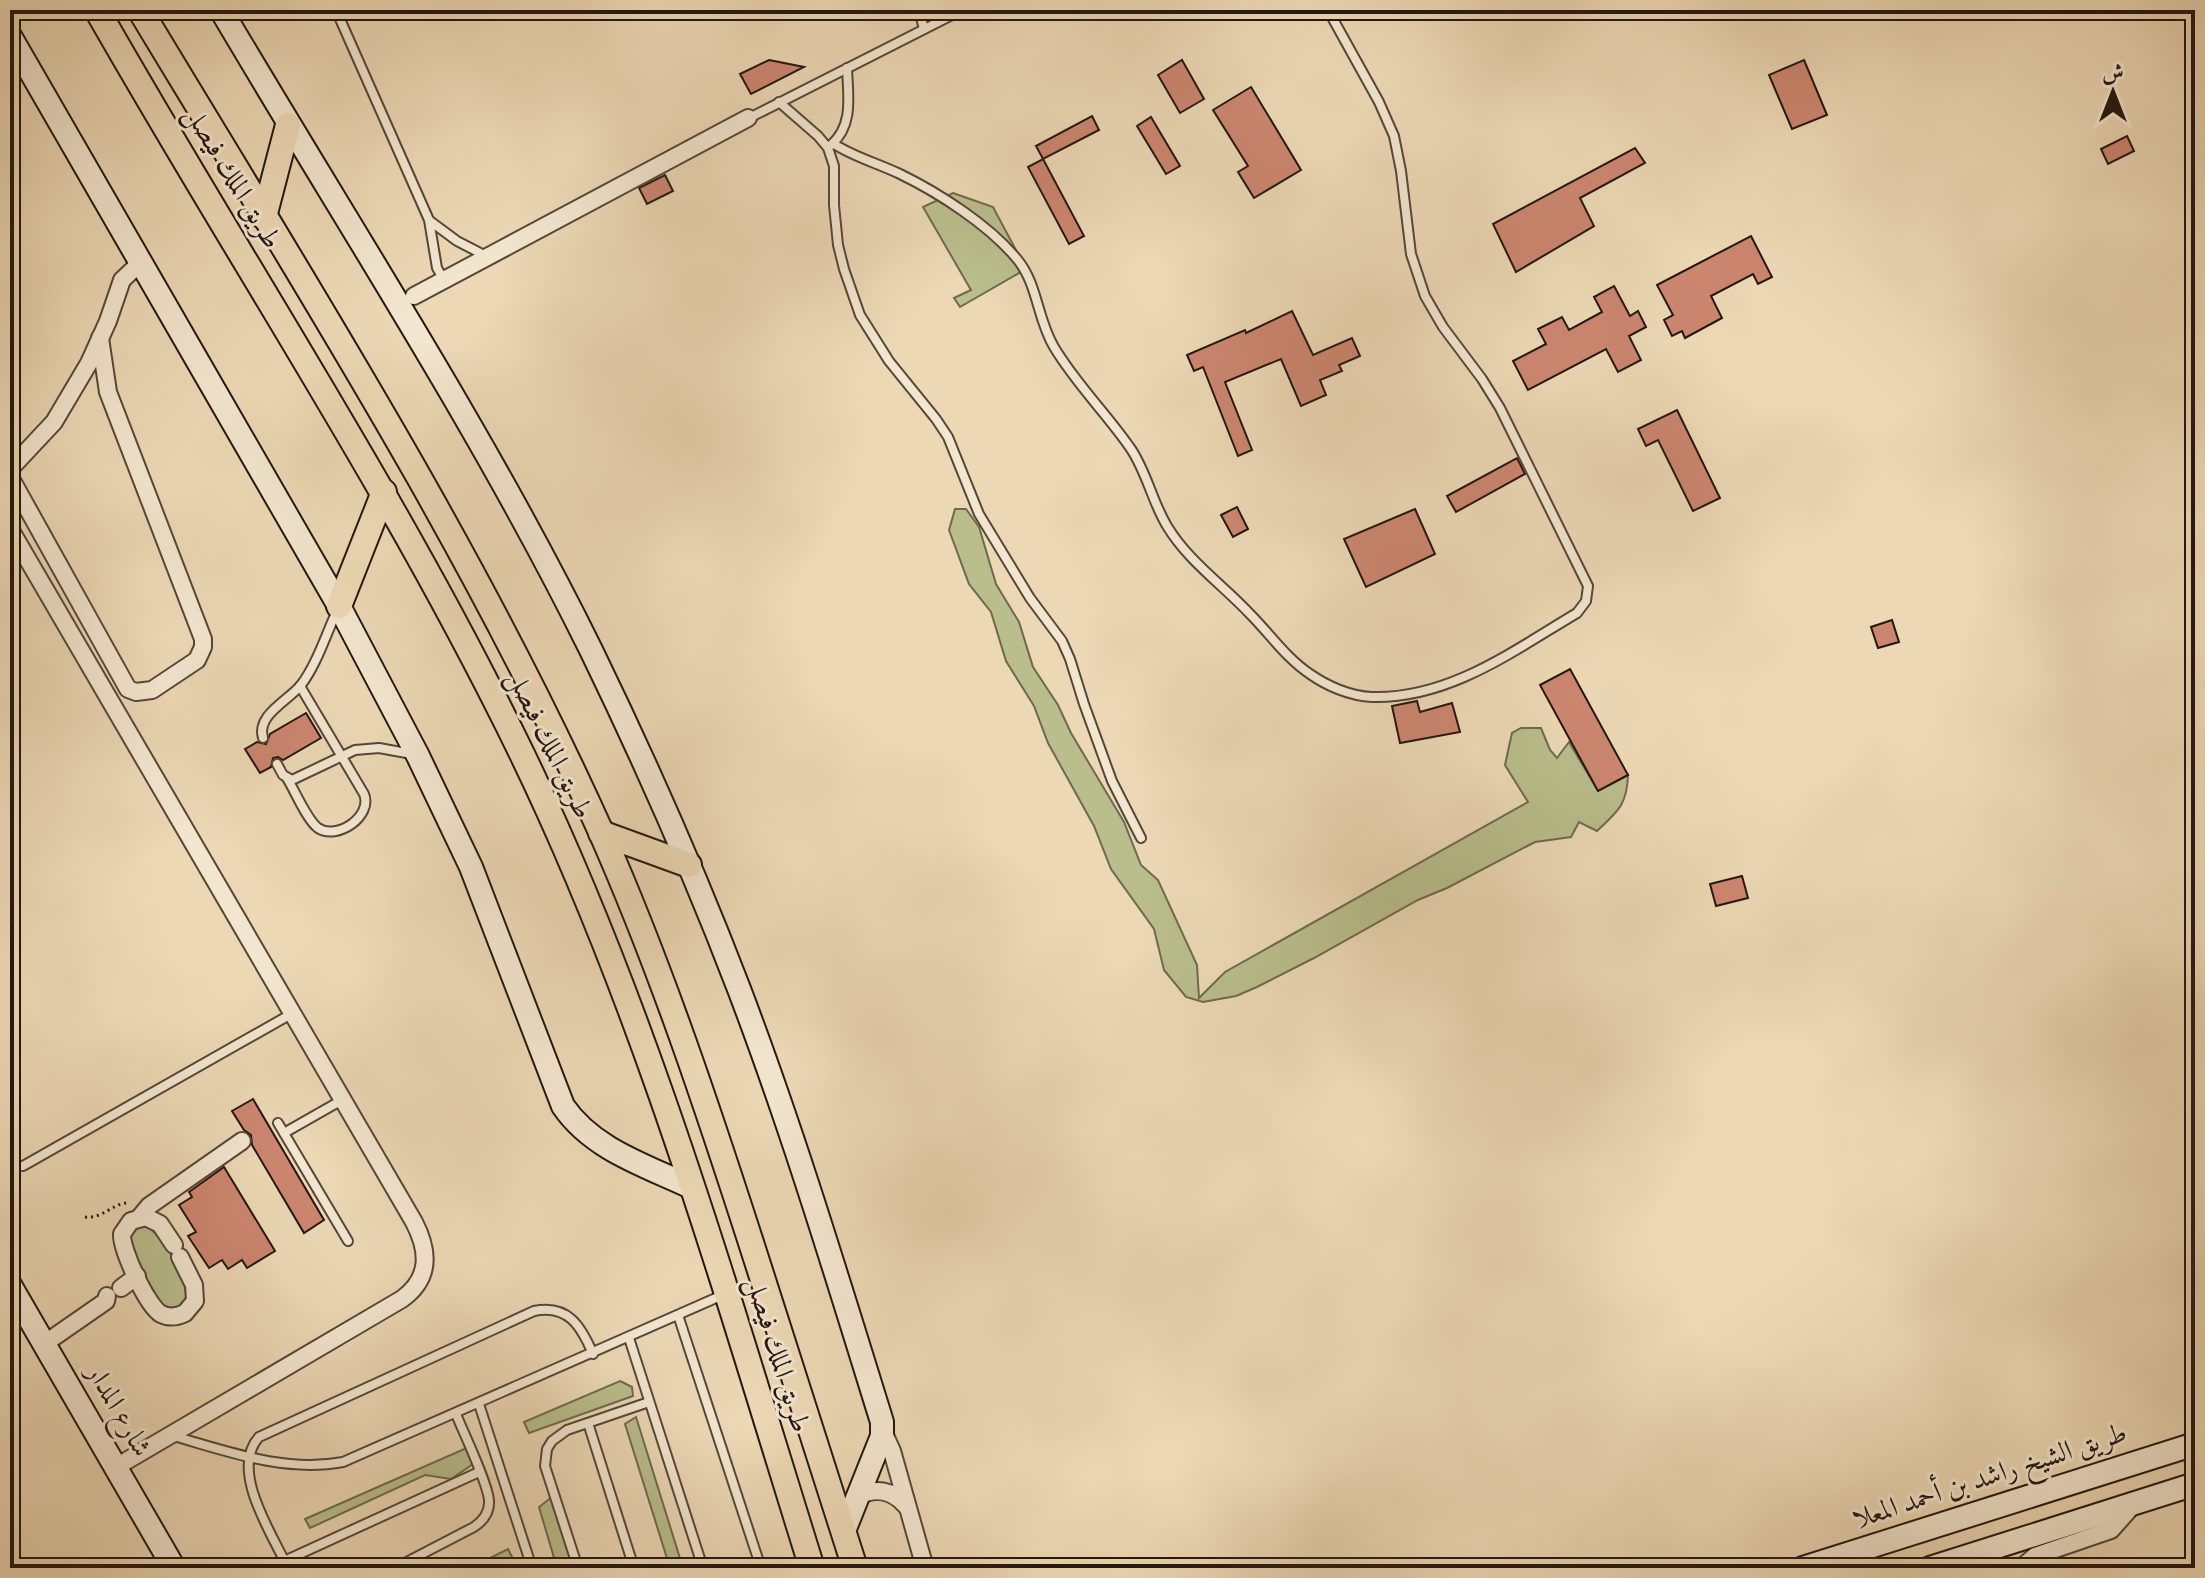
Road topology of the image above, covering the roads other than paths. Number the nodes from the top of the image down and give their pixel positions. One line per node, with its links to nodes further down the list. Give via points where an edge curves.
1 (97, 10): 24 (main road, طريق الملك فيصل)
2 (140, 10): 15 (main road, طريق الملك فيصل)
3 (221, 10): 13 (street)
4 (336, 10): 16 (lane)
5 (919, 10): 8 (lane)
6 (962, 10): 8 (lane)
7 (1328, 10): 14 (lane, via 1394,136 1411,254 1425,296 1500,408 1588,586 1577,613 1449,684 1371,697 1337,689 1295,663 1176,540 1137,459 1054,346 1032,284 1014,255 942,197)
8 (924, 29): 10 (lane)
9 (10, 36): 18 (street)
10 (847, 68): 11 (lane); 14 (lane, via 847,121)
11 (779, 102): 12 (lane); 14 (lane)
12 (748, 118): 17 (street)
13 (288, 125): 15 (main road); 35 (street, via 504,485 589,647)
14 (831, 146): 34 (lane, via 838,245 860,315 948,437 979,514 1062,641 1112,781)
15 (264, 217): 33 (main road, طريق الملك فيصل, via 455,538)
16 (429, 220): 17 (lane); 19 (lane)
17 (488, 257): 19 (street)
18 (140, 263): 21 (street, via 122,280); 26 (street)
19 (444, 280): 20 (street)
20 (414, 296)
21 (100, 338): 22 (street, via 54,422); 23 (street, via 108,392 203,639 197,660 152,690 128,689)
22 (10, 469)
23 (10, 477)
24 (384, 492): 26 (main road); 42 (main road, طريق الملك فيصل, via 523,755 560,837 622,985)
25 (10, 529): 36 (street)
26 (339, 606): 27 (lane); 30 (street)
27 (300, 686): 28 (lane, via 264,720); 29 (lane)
28 (263, 738)
29 (341, 755): 30 (lane, via 379,748); 32 (lane, via 298,779); 32 (lane, via 367,805 362,816 337,831 316,826)
30 (418, 756): 42 (street, via 471,867 563,1106 594,1140)
31 (277, 764): 32 (lane)
32 (287, 778)
33 (601, 833): 35 (main road); 66 (main road, طريق الملك فيصل, via 708,1107)
34 (1141, 838)
35 (689, 865): 56 (street, via 784,1118)
36 (293, 1013): 37 (street); 41 (lane)
37 (343, 1100): 39 (lane); 57 (street, via 421,1236 426,1254 423,1275 402,1299)
38 (278, 1123): 39 (lane)
39 (284, 1133): 44 (lane)
40 (242, 1141): 43 (street)
41 (23, 1166)
42 (693, 1188): 47 (main road, طريق الملك فيصل)
43 (139, 1218): 45 (street, via 125,1227 121,1242); 45 (street, via 160,1224 177,1251 196,1293 191,1308 178,1317 162,1315)
44 (348, 1241)
45 (140, 1281): 50 (street)
46 (10, 1285): 50 (street, شارع المدار)
47 (726, 1293): 48 (lane); 77 (main road, طريق الملك فيصل)
48 (678, 1315): 49 (lane); 76 (lane)
49 (629, 1338): 51 (lane); 52 (lane)
50 (44, 1344): 60 (street, شارع المدار)
51 (593, 1354): 53 (lane); 59 (lane, via 583,1329 570,1316 534,1311 272,1429 253,1443)
52 (649, 1402): 55 (lane); 75 (lane)
53 (479, 1404): 54 (lane); 68 (lane)
54 (456, 1414): 59 (lane, via 343,1462 295,1466); 61 (lane)
55 (588, 1423): 73 (lane, via 558,1435 545,1458); 74 (lane)
56 (883, 1431): 63 (street); 65 (street)
57 (170, 1435): 59 (lane); 60 (street)
58 (2195, 1444): 80 (street, طريق الشيخ راشد بن أحمد المعلا)
59 (247, 1457): 67 (lane, via 252,1490)
60 (116, 1467): 69 (street, شارع المدار)
61 (479, 1472): 67 (lane); 71 (lane, via 489,1500 481,1522)
62 (2195, 1484): 64 (street)
63 (856, 1497): 65 (street, via 884,1491); 66 (street)
64 (2135, 1503): 81 (street); 82 (street, via 2111,1530 2035,1556)
65 (907, 1507): 79 (street)
66 (844, 1531): 78 (main road, طريق الملك فيصل)
67 (286, 1564): 70 (lane)
68 (531, 1565): 72 (lane)
69 (174, 1568)
70 (269, 1568)
71 (395, 1568)
72 (522, 1568)
73 (578, 1568)
74 (634, 1568)
75 (703, 1568)
76 (761, 1568)
77 (812, 1568)
78 (855, 1568)
79 (925, 1568)
80 (1803, 1568)
81 (1930, 1568)
82 (2021, 1568)

